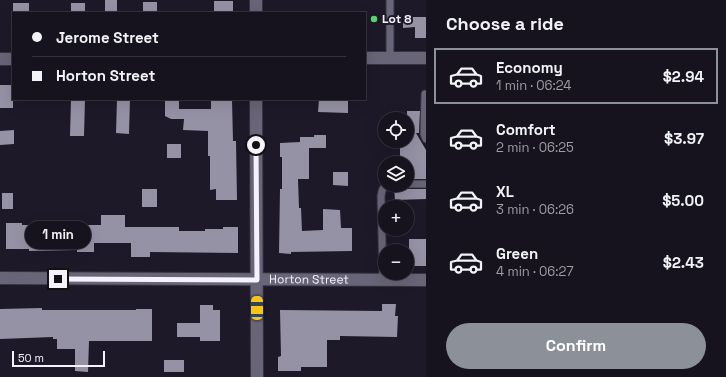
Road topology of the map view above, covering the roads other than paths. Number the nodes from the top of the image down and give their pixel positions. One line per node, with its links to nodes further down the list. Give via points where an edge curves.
1 (256, 0): 3 (street)
2 (390, 0): 5 (lane)
3 (256, 12)
4 (366, 58): 5 (street)
5 (390, 58): 6 (street)
6 (426, 58)
7 (0, 59): 8 (street)
8 (12, 59)
9 (426, 94): 11 (lane)
10 (256, 100): 17 (street)
11 (426, 139)
12 (414, 184): 13 (lane)
13 (426, 184)
14 (382, 192): 15 (lane)
15 (382, 244)
16 (0, 278): 17 (street, Horton Street)
17 (257, 280): 18 (street, Horton Street); 21 (street)
18 (378, 280)
19 (414, 280): 20 (street, Horton Street)
20 (426, 280)
21 (257, 377)

